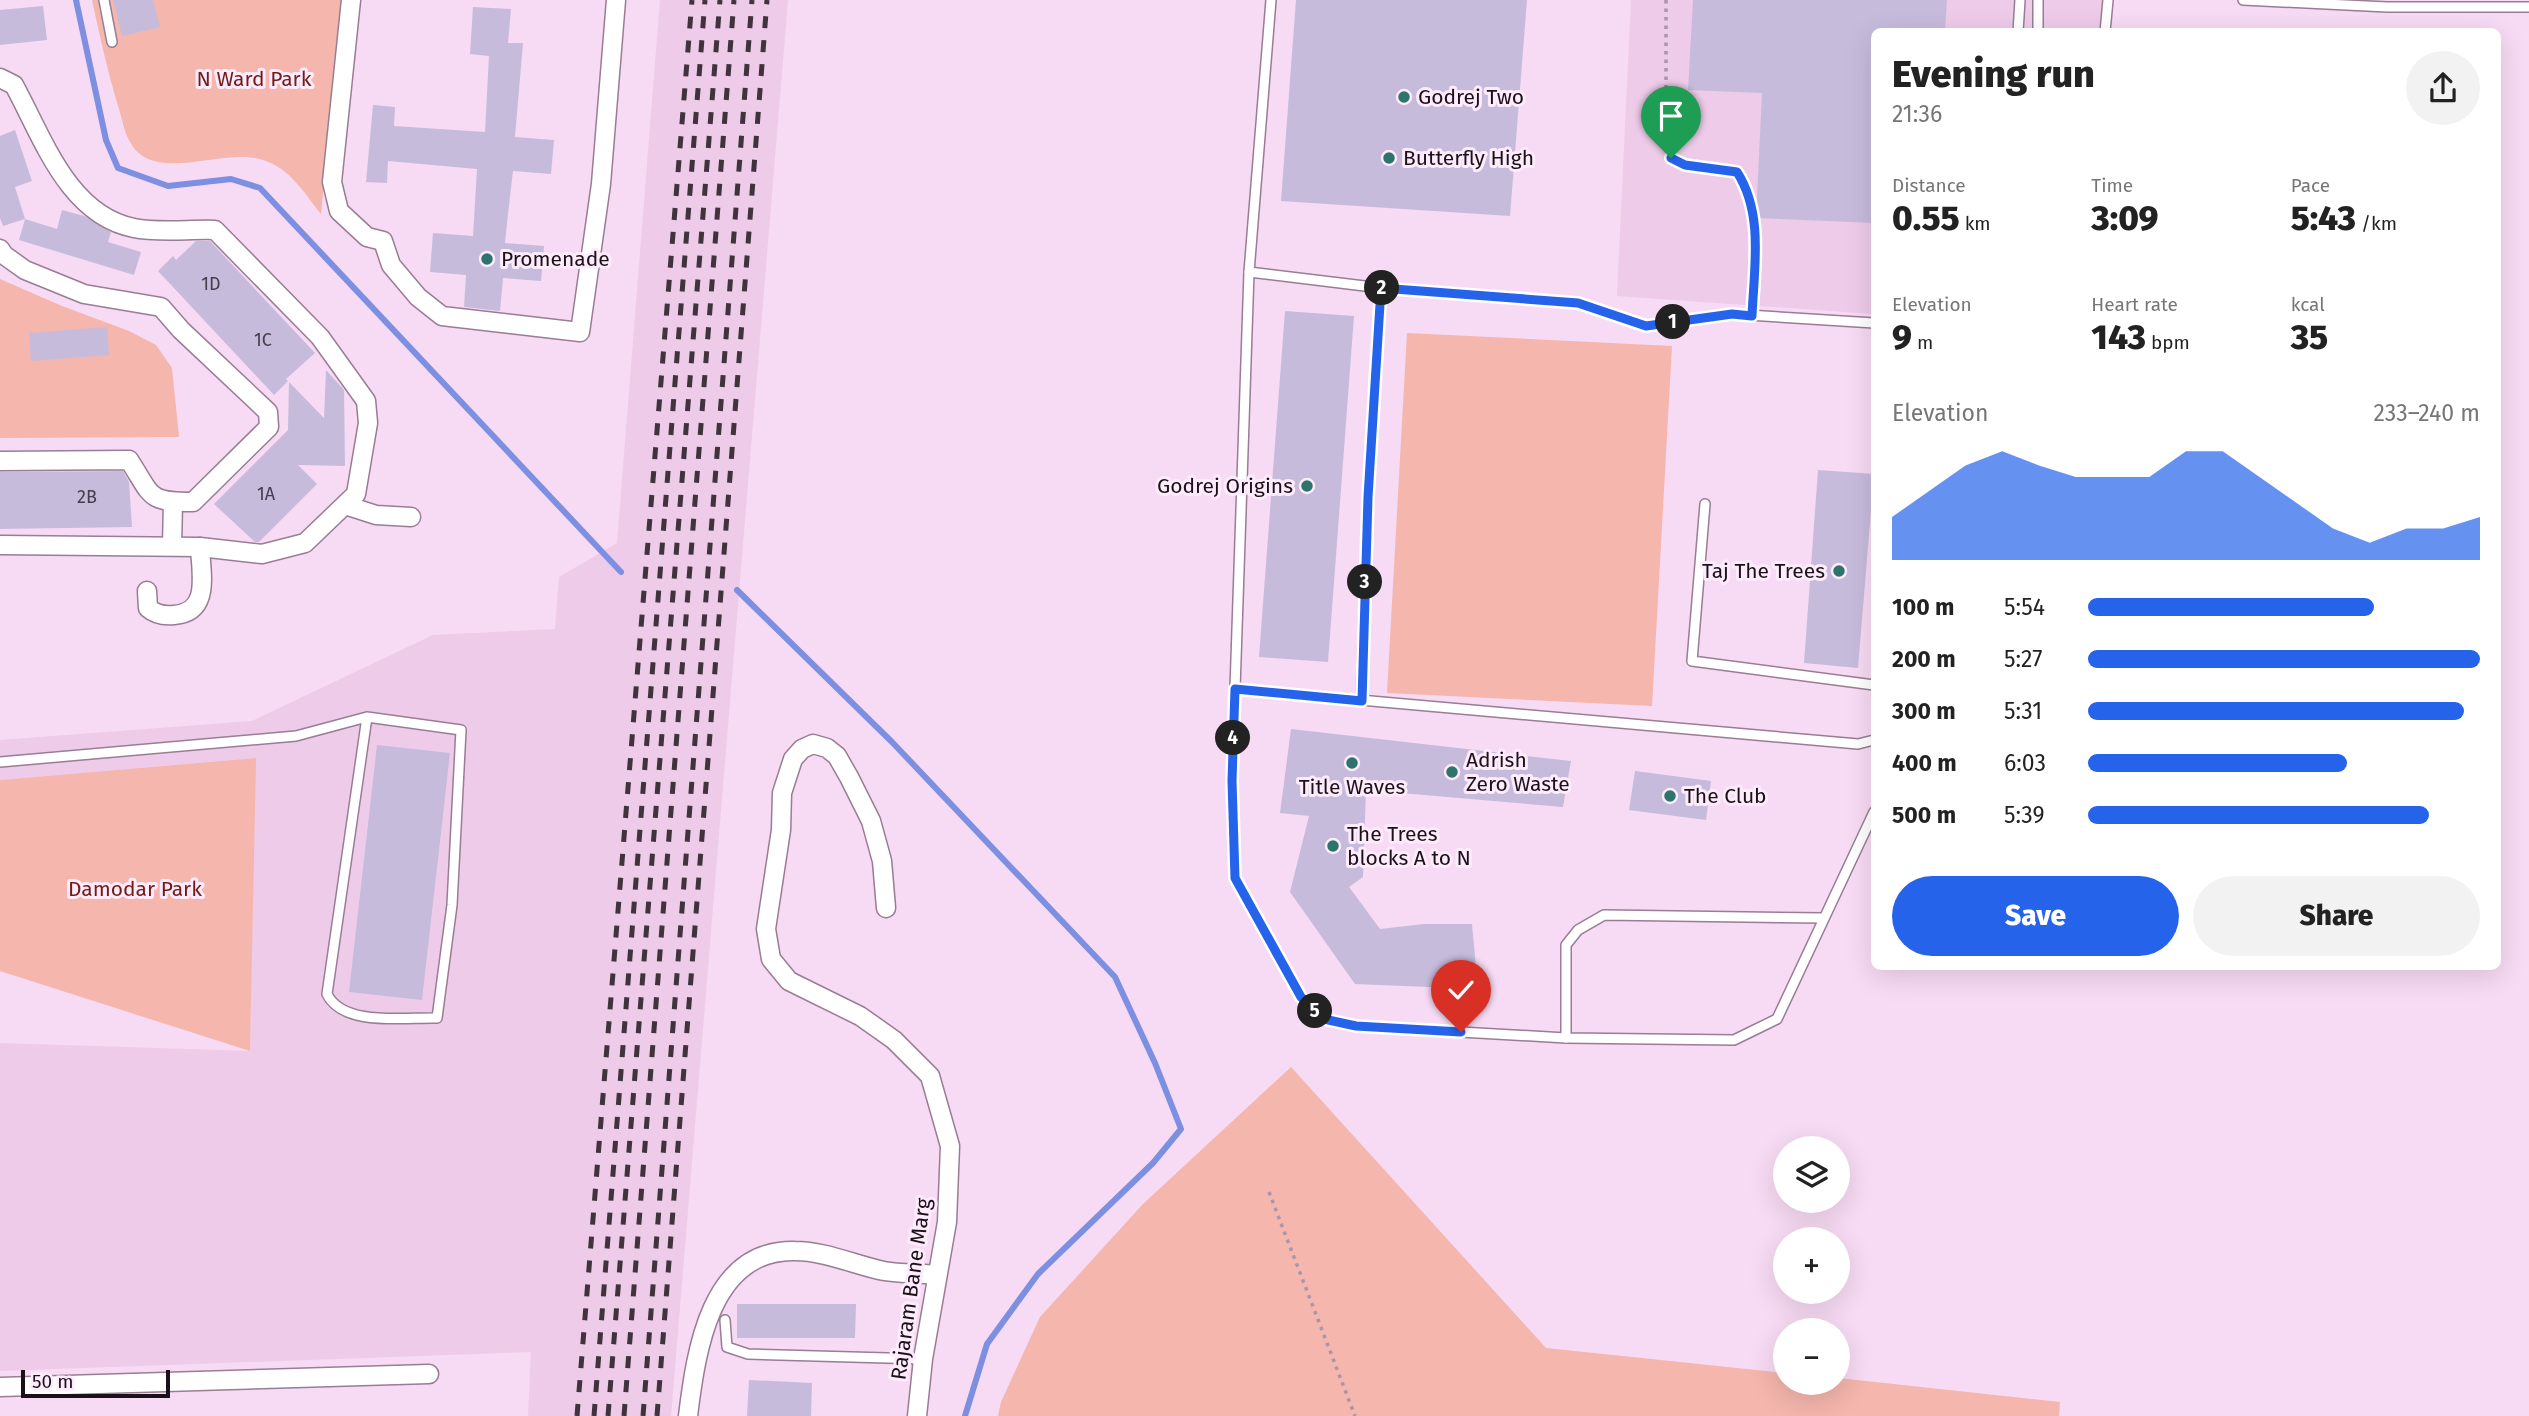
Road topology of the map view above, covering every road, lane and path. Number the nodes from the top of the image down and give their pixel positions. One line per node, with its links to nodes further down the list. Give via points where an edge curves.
1 (104, 0): 15 (lane)
2 (351, 0): 3 (street, via 332,182 339,211 367,237 383,241 391,265 418,297 442,316 580,332 601,184)
3 (616, 0)
4 (1270, 0): 18 (lane)
5 (1666, 0): 20 (path, via 1666,143 1671,158 1685,165 1737,172 1747,187 1755,225)
6 (2020, 0): 12 (lane)
7 (2038, 0): 13 (lane)
8 (2108, 0): 14 (lane)
9 (2243, 0): 10 (lane)
10 (2387, 3): 11 (lane)
11 (2529, 7)
12 (2018, 28)
13 (2038, 28)
14 (2105, 28)
15 (112, 42)
16 (0, 78): 25 (street, via 14,85 65,181 93,211 134,228 215,230 320,337 366,401 363,465 356,494)
17 (0, 249): 23 (street, via 25,270 84,294 161,307 268,412 269,426 193,502)
18 (1249, 272): 19 (lane); 32 (lane)
19 (1381, 288): 20 (lane, via 1578,303 1646,326 1732,314); 33 (lane)
20 (1752, 316): 21 (lane)
21 (1871, 323)
22 (0, 461): 23 (street, via 129,460 150,493 161,502)
23 (173, 502): 28 (street)
24 (1705, 504): 31 (lane, via 1692,661)
25 (345, 505): 26 (street, via 376,515); 29 (street, via 305,543 282,551 262,554)
26 (411, 517)
27 (0, 544): 28 (street)
28 (172, 546): 29 (street)
29 (200, 547): 30 (street, via 202,598 196,608 182,615 154,613 148,608)
30 (147, 592)
31 (1871, 685)
32 (1235, 689): 33 (lane); 40 (lane, via 1235,878 1301,997 1324,1019 1356,1026)
33 (1362, 701): 35 (lane, via 1858,744)
34 (367, 717): 34 (lane, via 461,730 452,905 437,1018 353,1016 339,1010 327,994); 36 (lane, via 296,736)
35 (1871, 741)
36 (0, 762)
37 (1871, 818): 39 (lane)
38 (886, 908): 42 (street, Rajaram Bane Marg, via 882,861 872,821 849,777 827,748 813,744 802,749 793,759 782,793 766,929 771,959 789,981 860,1016 894,1040 930,1076 950,1146 947,1222)
39 (1823, 918): 40 (lane, via 1777,1019 1734,1040); 40 (lane, via 1604,915 1578,930 1566,945)
40 (1566, 1038)
41 (1269, 1192): 49 (path)
42 (937, 1275): 44 (street, Rajaram Bane Marg); 47 (street, via 884,1271 795,1251 764,1254 734,1272 719,1293 694,1366)
43 (726, 1320): 44 (lane, via 727,1347 748,1354)
44 (923, 1359): 48 (street, Rajaram Bane Marg)
45 (429, 1374): 46 (street)
46 (0, 1387)
47 (688, 1416)
48 (917, 1416)
49 (1355, 1416)

